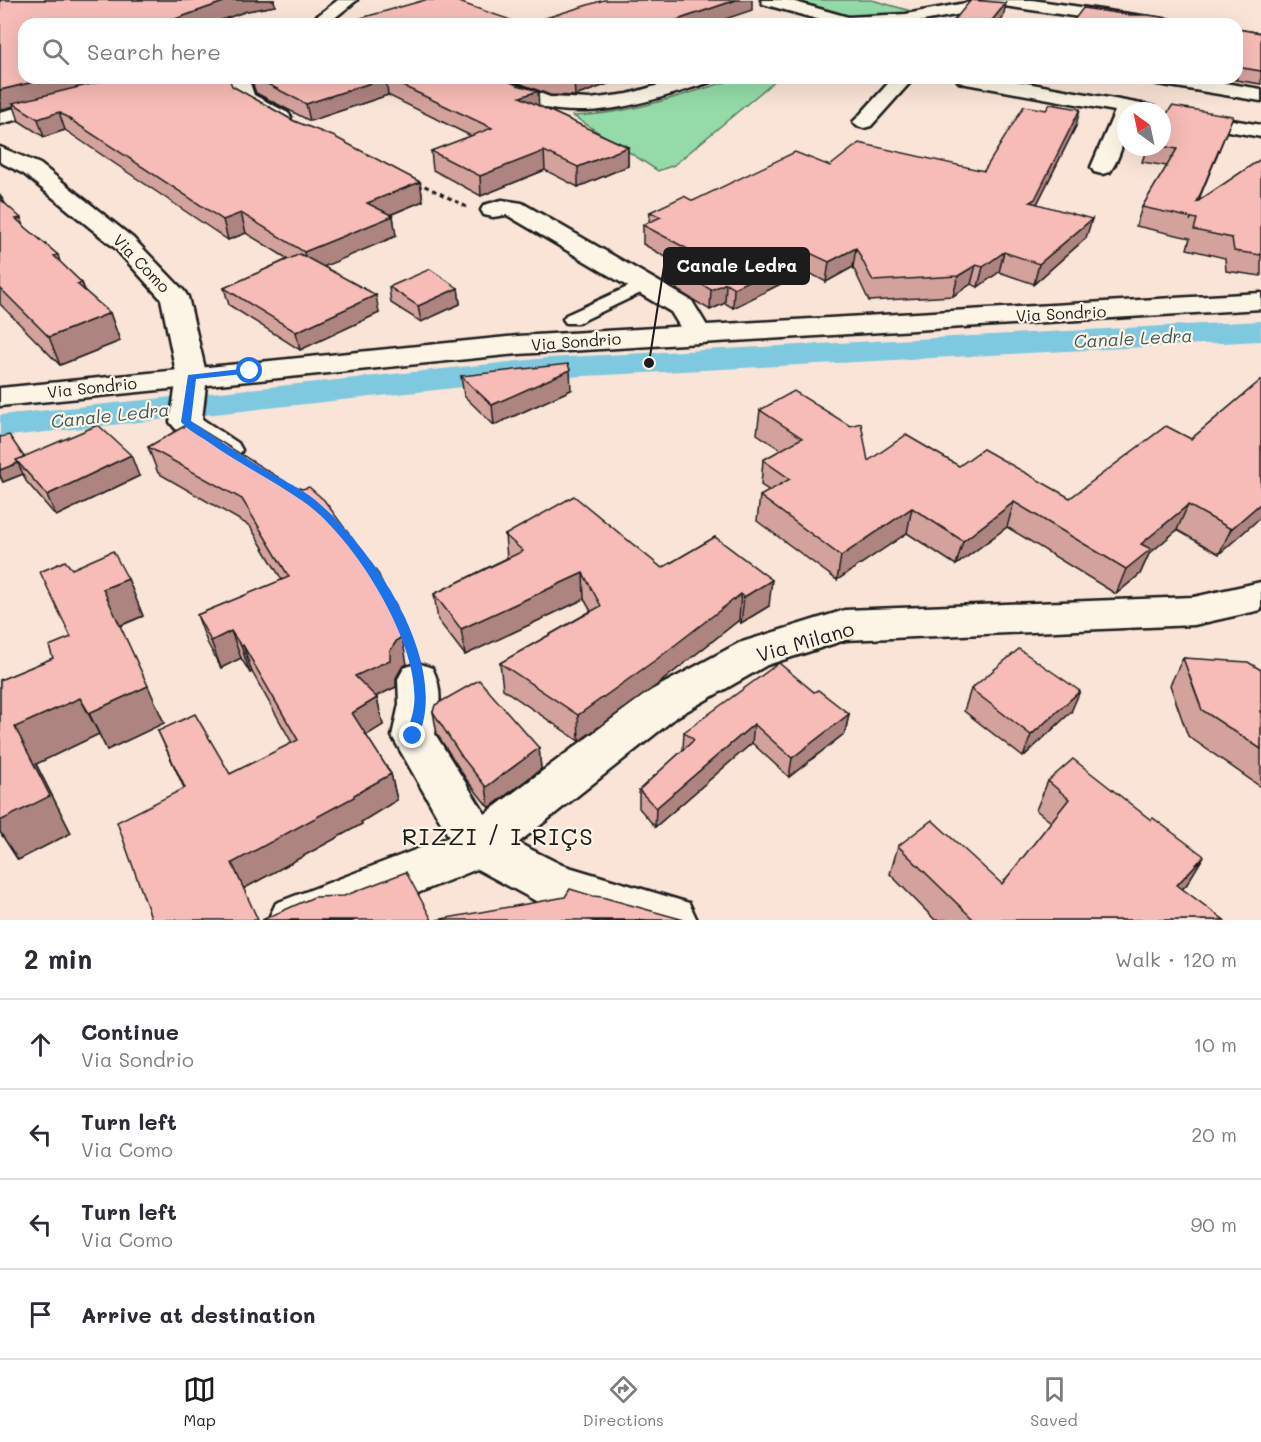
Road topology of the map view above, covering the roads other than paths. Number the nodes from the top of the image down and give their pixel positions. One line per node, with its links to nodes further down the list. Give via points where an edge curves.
1 (349, 0): 3 (street)
2 (770, 0): 4 (street)
3 (324, 18)
4 (829, 18)
5 (911, 18): 6 (street, via 1004,1)
6 (1122, 18)
7 (238, 84): 19 (street, via 243,87 244,98)
8 (500, 84): 9 (street, via 549,103 608,106)
9 (668, 84)
10 (899, 84): 18 (street)
11 (999, 84): 15 (street)
12 (1194, 84): 13 (street)
13 (1261, 95)
14 (79, 98): 17 (street)
15 (1117, 105)
16 (1171, 116): 20 (street)
17 (0, 118)
18 (864, 122)
19 (296, 125)
20 (1261, 131)
21 (1117, 142): 23 (street)
22 (0, 154): 29 (street, Via Como, via 32,169 124,243 174,297)
23 (1102, 167)
24 (493, 210): 25 (street, via 513,208)
25 (643, 285): 27 (lane); 28 (street, via 682,308)
26 (1261, 301): 28 (street, Via Sondrio)
27 (572, 319)
28 (698, 334): 29 (street, Via Sondrio, via 507,345)
29 (191, 383): 30 (street, Via Sondrio); 31 (street, Via Como, via 186,422)
30 (0, 397)
31 (251, 466)
32 (1261, 596): 34 (street, Via Milano, via 1194,611 845,625 753,654 663,704)
33 (418, 678): 34 (street, via 420,704 413,736)
34 (479, 846): 35 (street); 36 (street, Via Milano)
35 (548, 902): 37 (street)
36 (292, 920)
37 (672, 920)

